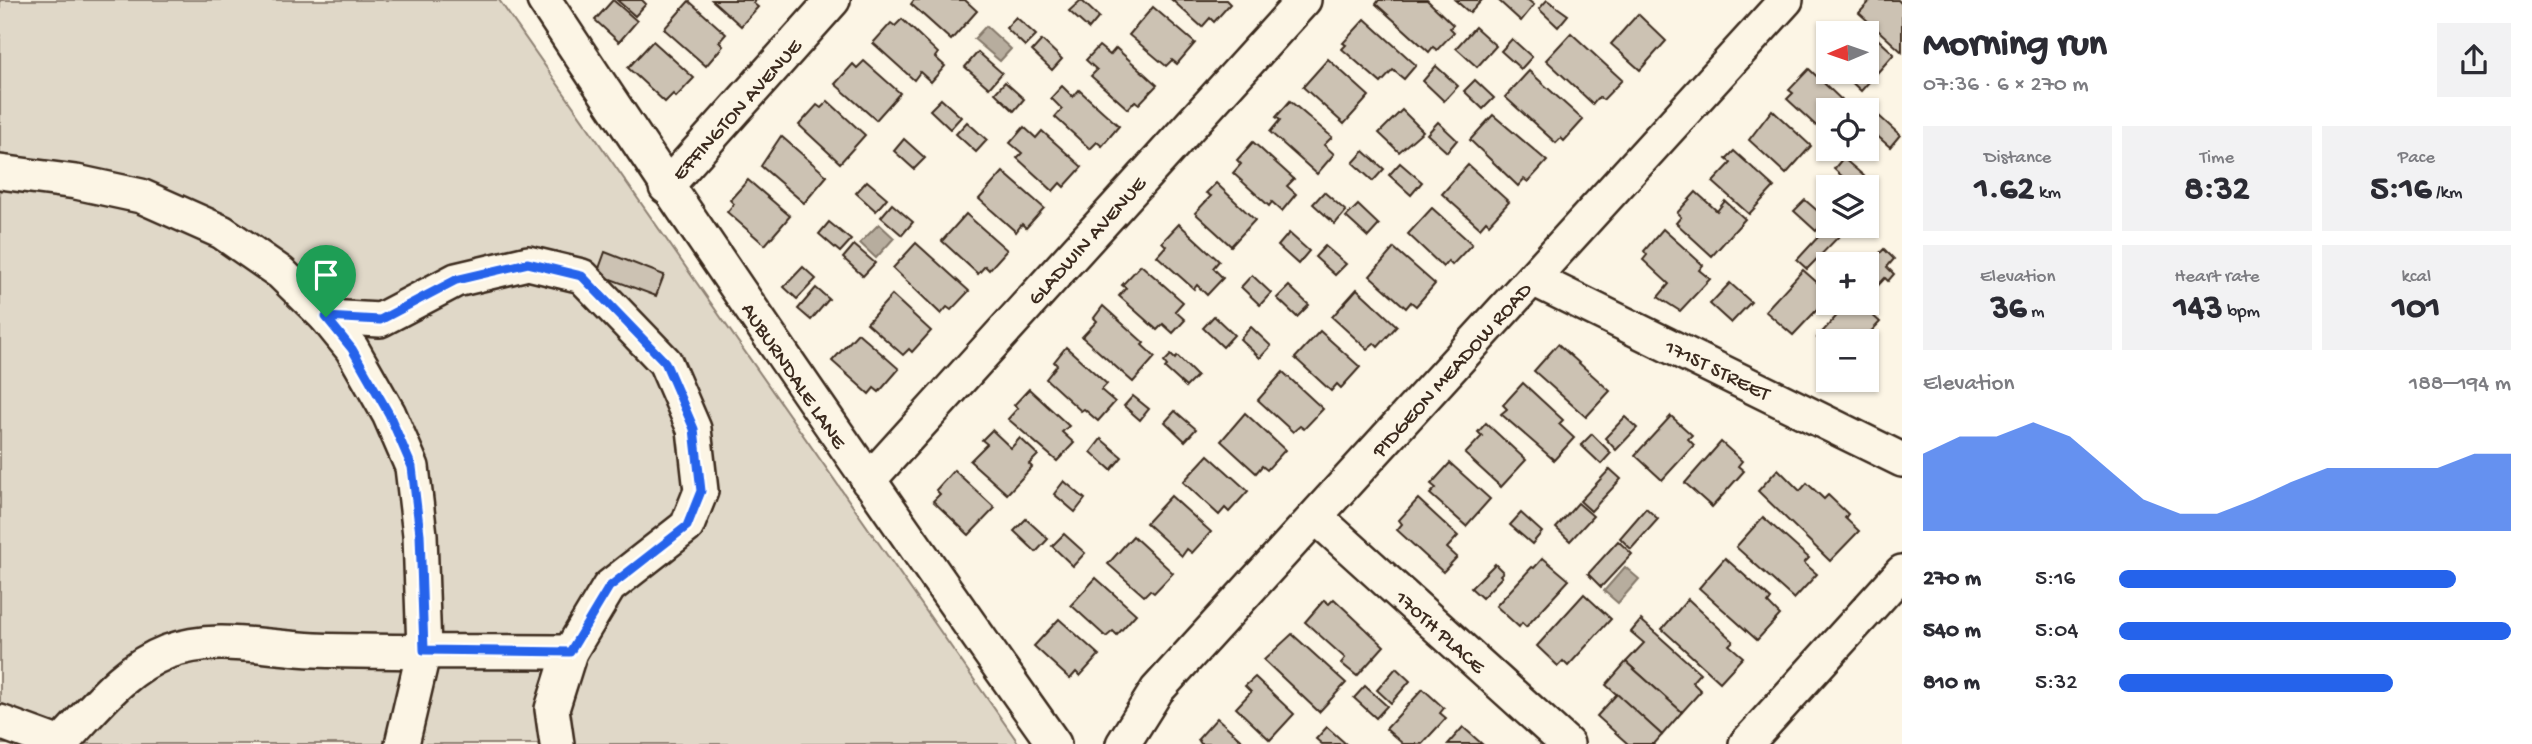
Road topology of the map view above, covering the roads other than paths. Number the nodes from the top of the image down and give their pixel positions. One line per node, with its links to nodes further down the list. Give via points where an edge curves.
1 (544, 0): 6 (street, AUBURNDALE LANE)
2 (833, 0): 6 (street, EFFINGTON AVENUE)
3 (1304, 0): 10 (street, GLADWIN AVENUE)
4 (1786, 0): 7 (street, PIDGEON MEADOW ROAD)
5 (0, 172): 8 (street, via 76,181 141,196 222,232 281,273)
6 (666, 187): 10 (street, AUBURNDALE LANE)
7 (1533, 279): 9 (street, 171ST STREET); 11 (street, PIDGEON MEADOW ROAD)
8 (326, 317): 13 (street, via 352,349 389,414 412,467 420,534); 14 (street, via 380,320 456,280 528,263 582,276 665,362 694,429 701,491 687,526 609,587)
9 (1902, 460)
10 (868, 481): 19 (street, AUBURNDALE LANE)
11 (1316, 517): 20 (street, PIDGEON MEADOW ROAD, via 1157,690); 21 (street, 170TH PLACE)
12 (1902, 572): 22 (street)
13 (424, 650): 14 (street); 16 (street, via 313,650 238,642 190,645 167,652 126,676); 17 (street)
14 (570, 652): 18 (street, via 552,709)
15 (0, 722): 16 (street)
16 (62, 744)
17 (402, 744)
18 (557, 744)
19 (1054, 744)
20 (1123, 744)
21 (1567, 744)
22 (1746, 744)

